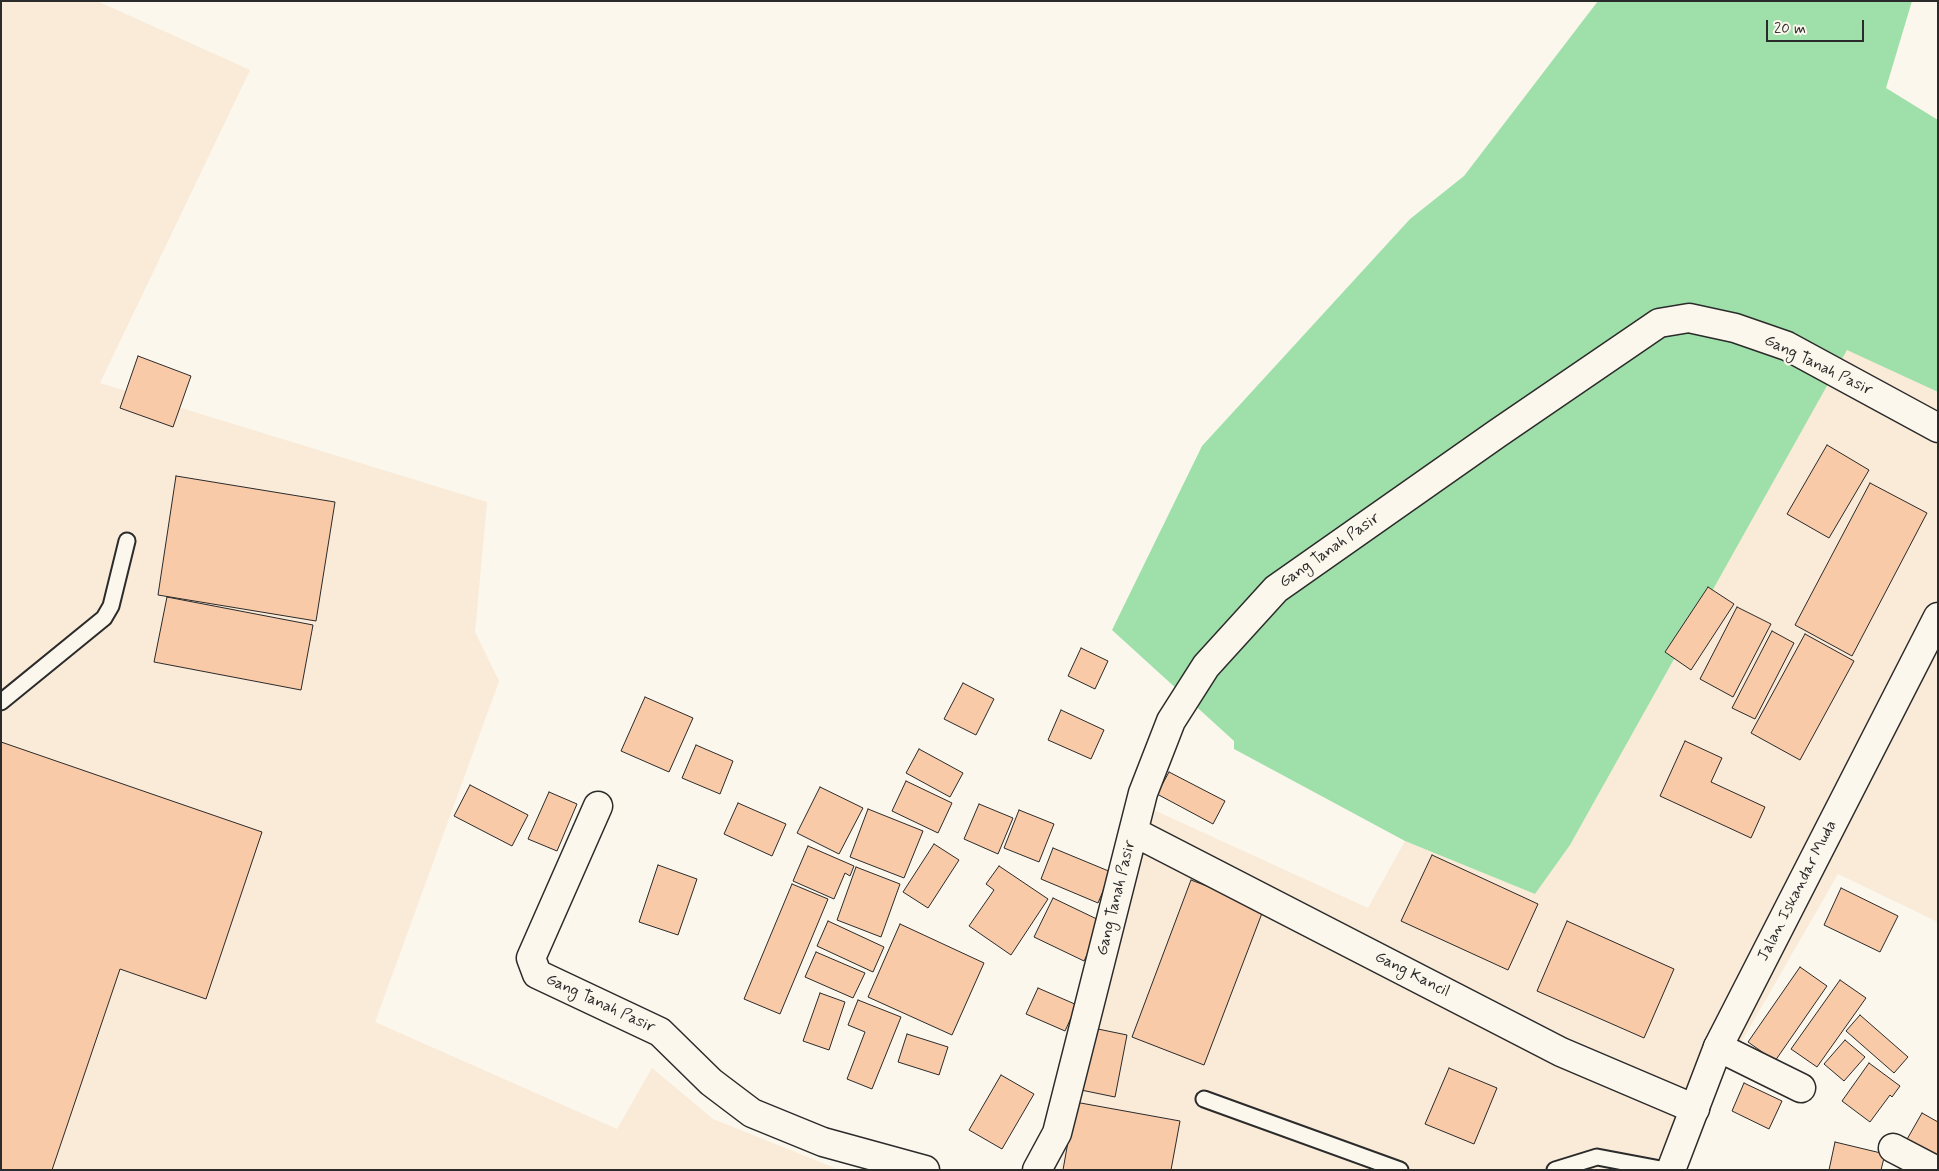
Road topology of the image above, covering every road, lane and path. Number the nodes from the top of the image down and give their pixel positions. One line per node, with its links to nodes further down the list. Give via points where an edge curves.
1 (1938, 428): 6 (street, Gang Tanah Pasir, via 1787,346 1735,328 1689,318 1659,323 1276,589 1206,666 1171,721 1144,792)
2 (127, 541): 4 (lane, via 111,606 104,618)
3 (1938, 617): 7 (street, Jalan Iskandar Muda)
4 (1, 702)
5 (598, 806): 12 (street, Gang Tanah Pasir, via 531,958 537,974 660,1032 711,1082 752,1114 823,1142)
6 (1134, 832): 10 (street, Gang Kancil, via 1561,1052); 14 (street, Gang Tanah Pasir, via 1057,1133)
7 (1718, 1047): 8 (street); 10 (street, Jalan Iskandar Muda)
8 (1801, 1088)
9 (1204, 1099): 15 (lane)
10 (1695, 1109): 13 (street, Jalan Iskandar Muda)
11 (1893, 1148): 18 (street)
12 (911, 1168)
13 (1660, 1168): 16 (lane, via 1597,1157); 17 (lane)
14 (1037, 1170)
15 (1400, 1170)
16 (1555, 1170)
17 (1666, 1170)
18 (1935, 1170)

